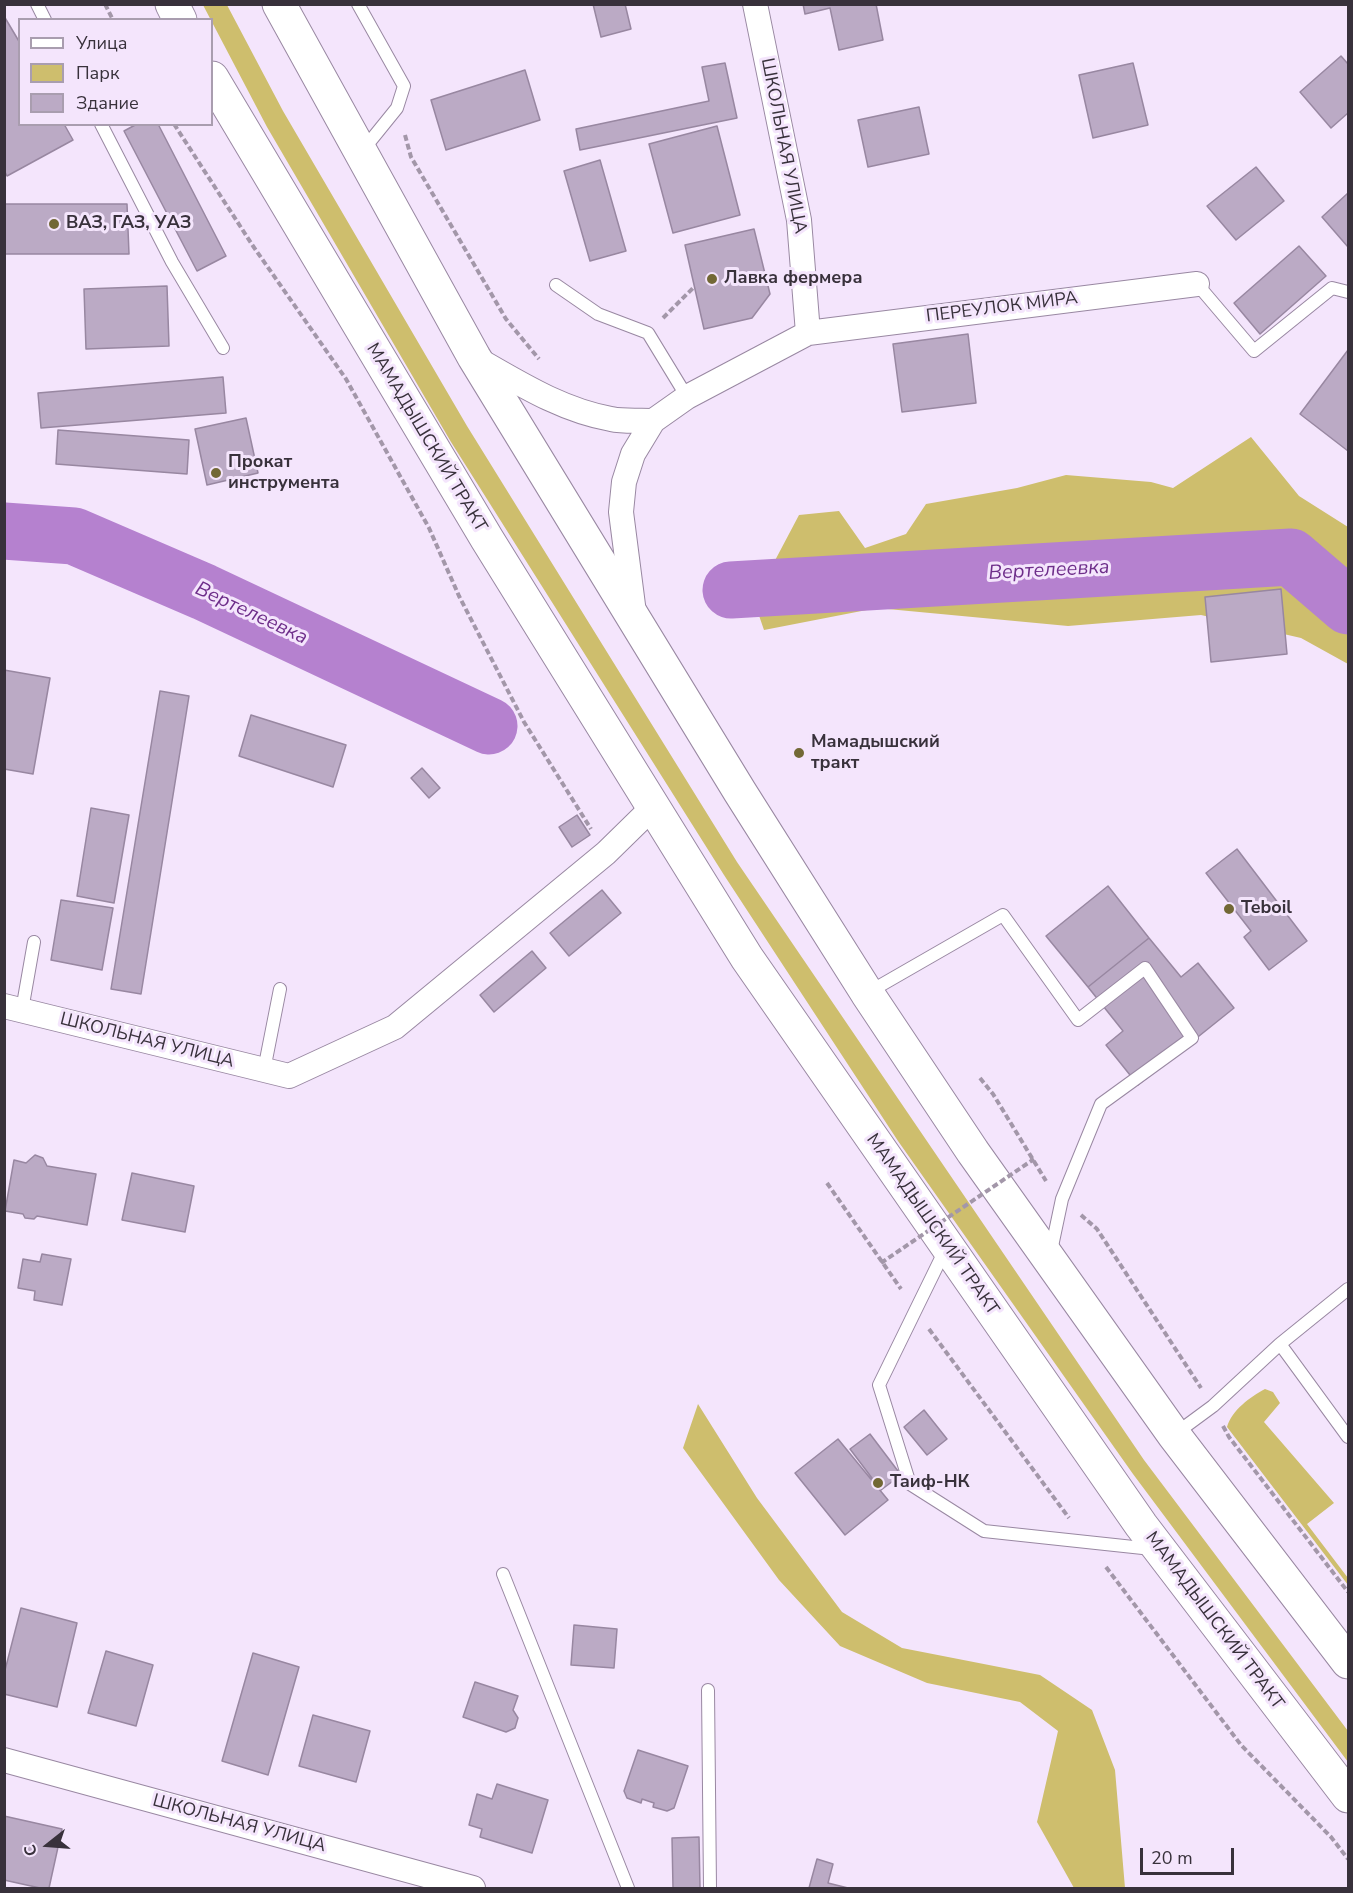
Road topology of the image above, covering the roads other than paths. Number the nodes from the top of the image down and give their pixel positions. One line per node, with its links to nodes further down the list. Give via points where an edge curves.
1 (37, 4): 6 (lane)
2 (172, 4): 7 (main road)
3 (279, 4): 10 (main road)
4 (358, 4): 10 (lane, via 404,86 397,108)
5 (755, 4): 14 (street, ШКОЛЬНАЯ УЛИЦА, via 800,220)
6 (44, 18)
7 (179, 18)
8 (213, 80): 20 (main road, МАМАДЫШСКИЙ ТРАКТ, via 487,539)
9 (102, 126): 15 (lane, via 172,262)
10 (361, 153): 16 (main road)
11 (1197, 284): 13 (lane, via 1254,351 1332,288); 14 (street, ПЕРЕУЛОК МИРА)
12 (556, 285): 17 (lane, via 598,314 648,333)
13 (1348, 292)
14 (808, 333): 17 (street)
15 (223, 348)
16 (474, 357): 18 (street, via 543,397 577,411 613,420); 19 (main road)
17 (687, 397): 18 (street)
18 (653, 421): 19 (street, via 633,454 624,482 621,512)
19 (635, 621): 23 (main road)
20 (653, 807): 25 (street, ШКОЛЬНАЯ УЛИЦА, via 606,853 395,1027 289,1076); 26 (main road, МАМАДЫШСКИЙ ТРАКТ, via 747,958)
21 (33, 942): 24 (lane)
22 (280, 989): 25 (lane)
23 (867, 993): 27 (main road); 27 (lane, via 1003,915 1078,1020 1145,968 1192,1038 1101,1104 1062,1199)
24 (13, 1008): 25 (street, ШКОЛЬНАЯ УЛИЦА)
25 (264, 1070)
26 (947, 1247): 32 (main road, МАМАДЫШСКИЙ ТРАКТ); 32 (lane, via 879,1385 910,1484 984,1531)
27 (1049, 1261): 30 (main road)
28 (1348, 1289): 29 (lane)
29 (1280, 1344): 30 (lane, via 1213,1406); 31 (lane)
30 (1174, 1435): 34 (main road)
31 (1348, 1437)
32 (1159, 1550): 37 (main road, МАМАДЫШСКИЙ ТРАКТ)
33 (504, 1574): 39 (lane)
34 (1348, 1662)
35 (708, 1690): 40 (lane)
36 (4, 1760): 38 (street, ШКОЛЬНАЯ УЛИЦА)
37 (1348, 1796)
38 (473, 1888)
39 (628, 1888)
40 (710, 1888)

